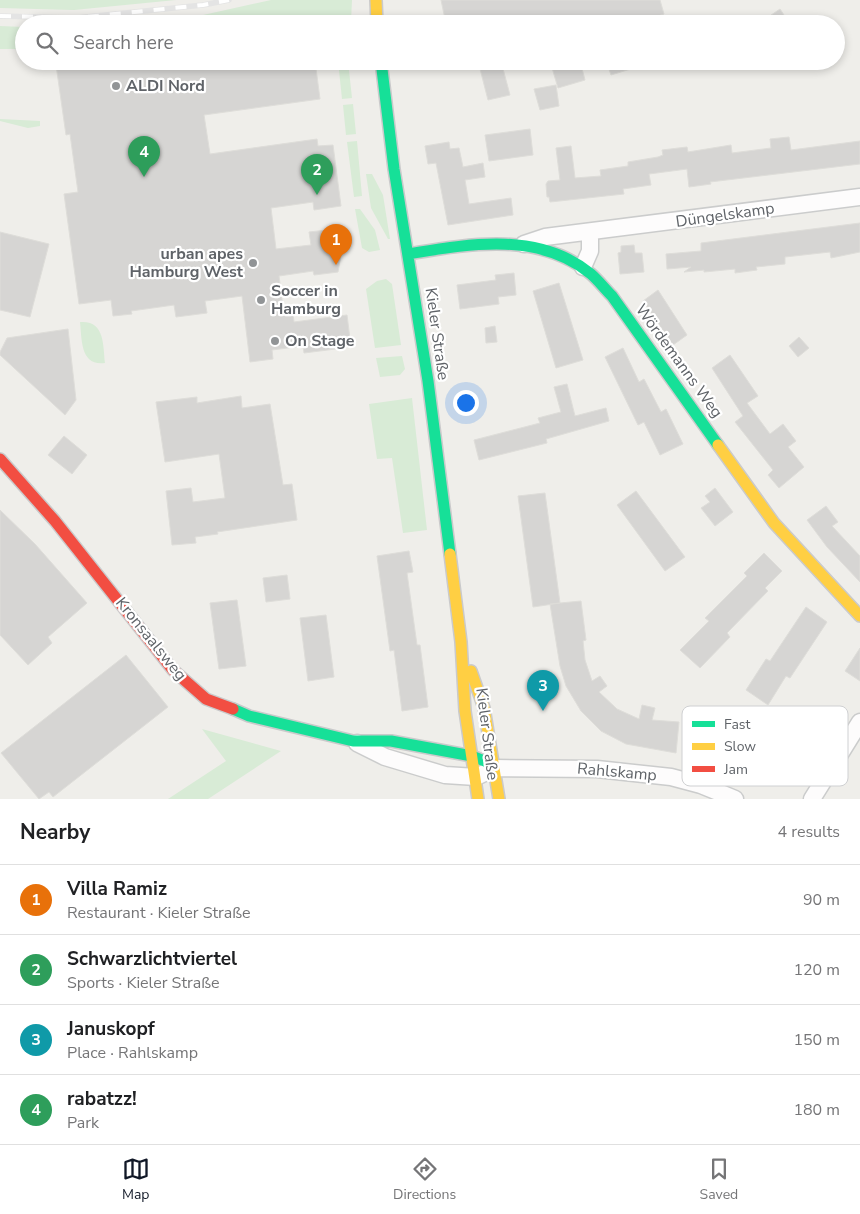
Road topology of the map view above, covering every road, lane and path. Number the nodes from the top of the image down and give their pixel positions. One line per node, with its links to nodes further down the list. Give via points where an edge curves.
1 (376, 0): 2 (street)
2 (377, 15)
3 (382, 70): 7 (street, Kieler Straße)
4 (860, 197): 5 (street, Düngelskamp)
5 (590, 233): 6 (street, Düngelskamp, via 545,237); 8 (street, via 590,251)
6 (524, 244): 7 (street, Wördemanns Weg, via 494,242); 8 (street, Wördemanns Weg, via 553,251)
7 (408, 254): 11 (street, Kieler Straße)
8 (583, 267): 10 (street, Wördemanns Weg, via 612,296 774,522)
9 (0, 460): 13 (street, Kronsaalsweg, via 55,521 174,670 194,690 224,708)
10 (860, 616)
11 (461, 642): 15 (street, Kieler Straße, via 465,711); 16 (street, Kieler Straße, via 484,708)
12 (860, 722): 14 (street)
13 (353, 741): 15 (street, Kronsaalsweg, via 391,741); 17 (street, Kronsaalsweg, via 385,757 437,773)
14 (848, 741)
15 (472, 756): 16 (street, Kronsaalsweg); 17 (street, Kieler Straße)
16 (495, 768): 17 (street, Kronsaalsweg); 18 (street, Rahlskamp, via 597,769 653,774); 22 (street, Kieler Straße)
17 (476, 777): 21 (street, Kieler Straße)
18 (682, 781)
19 (703, 786): 23 (street, Rahlskamp)
20 (820, 786): 24 (street)
21 (478, 799)
22 (499, 799)
23 (735, 799)
24 (812, 799)

